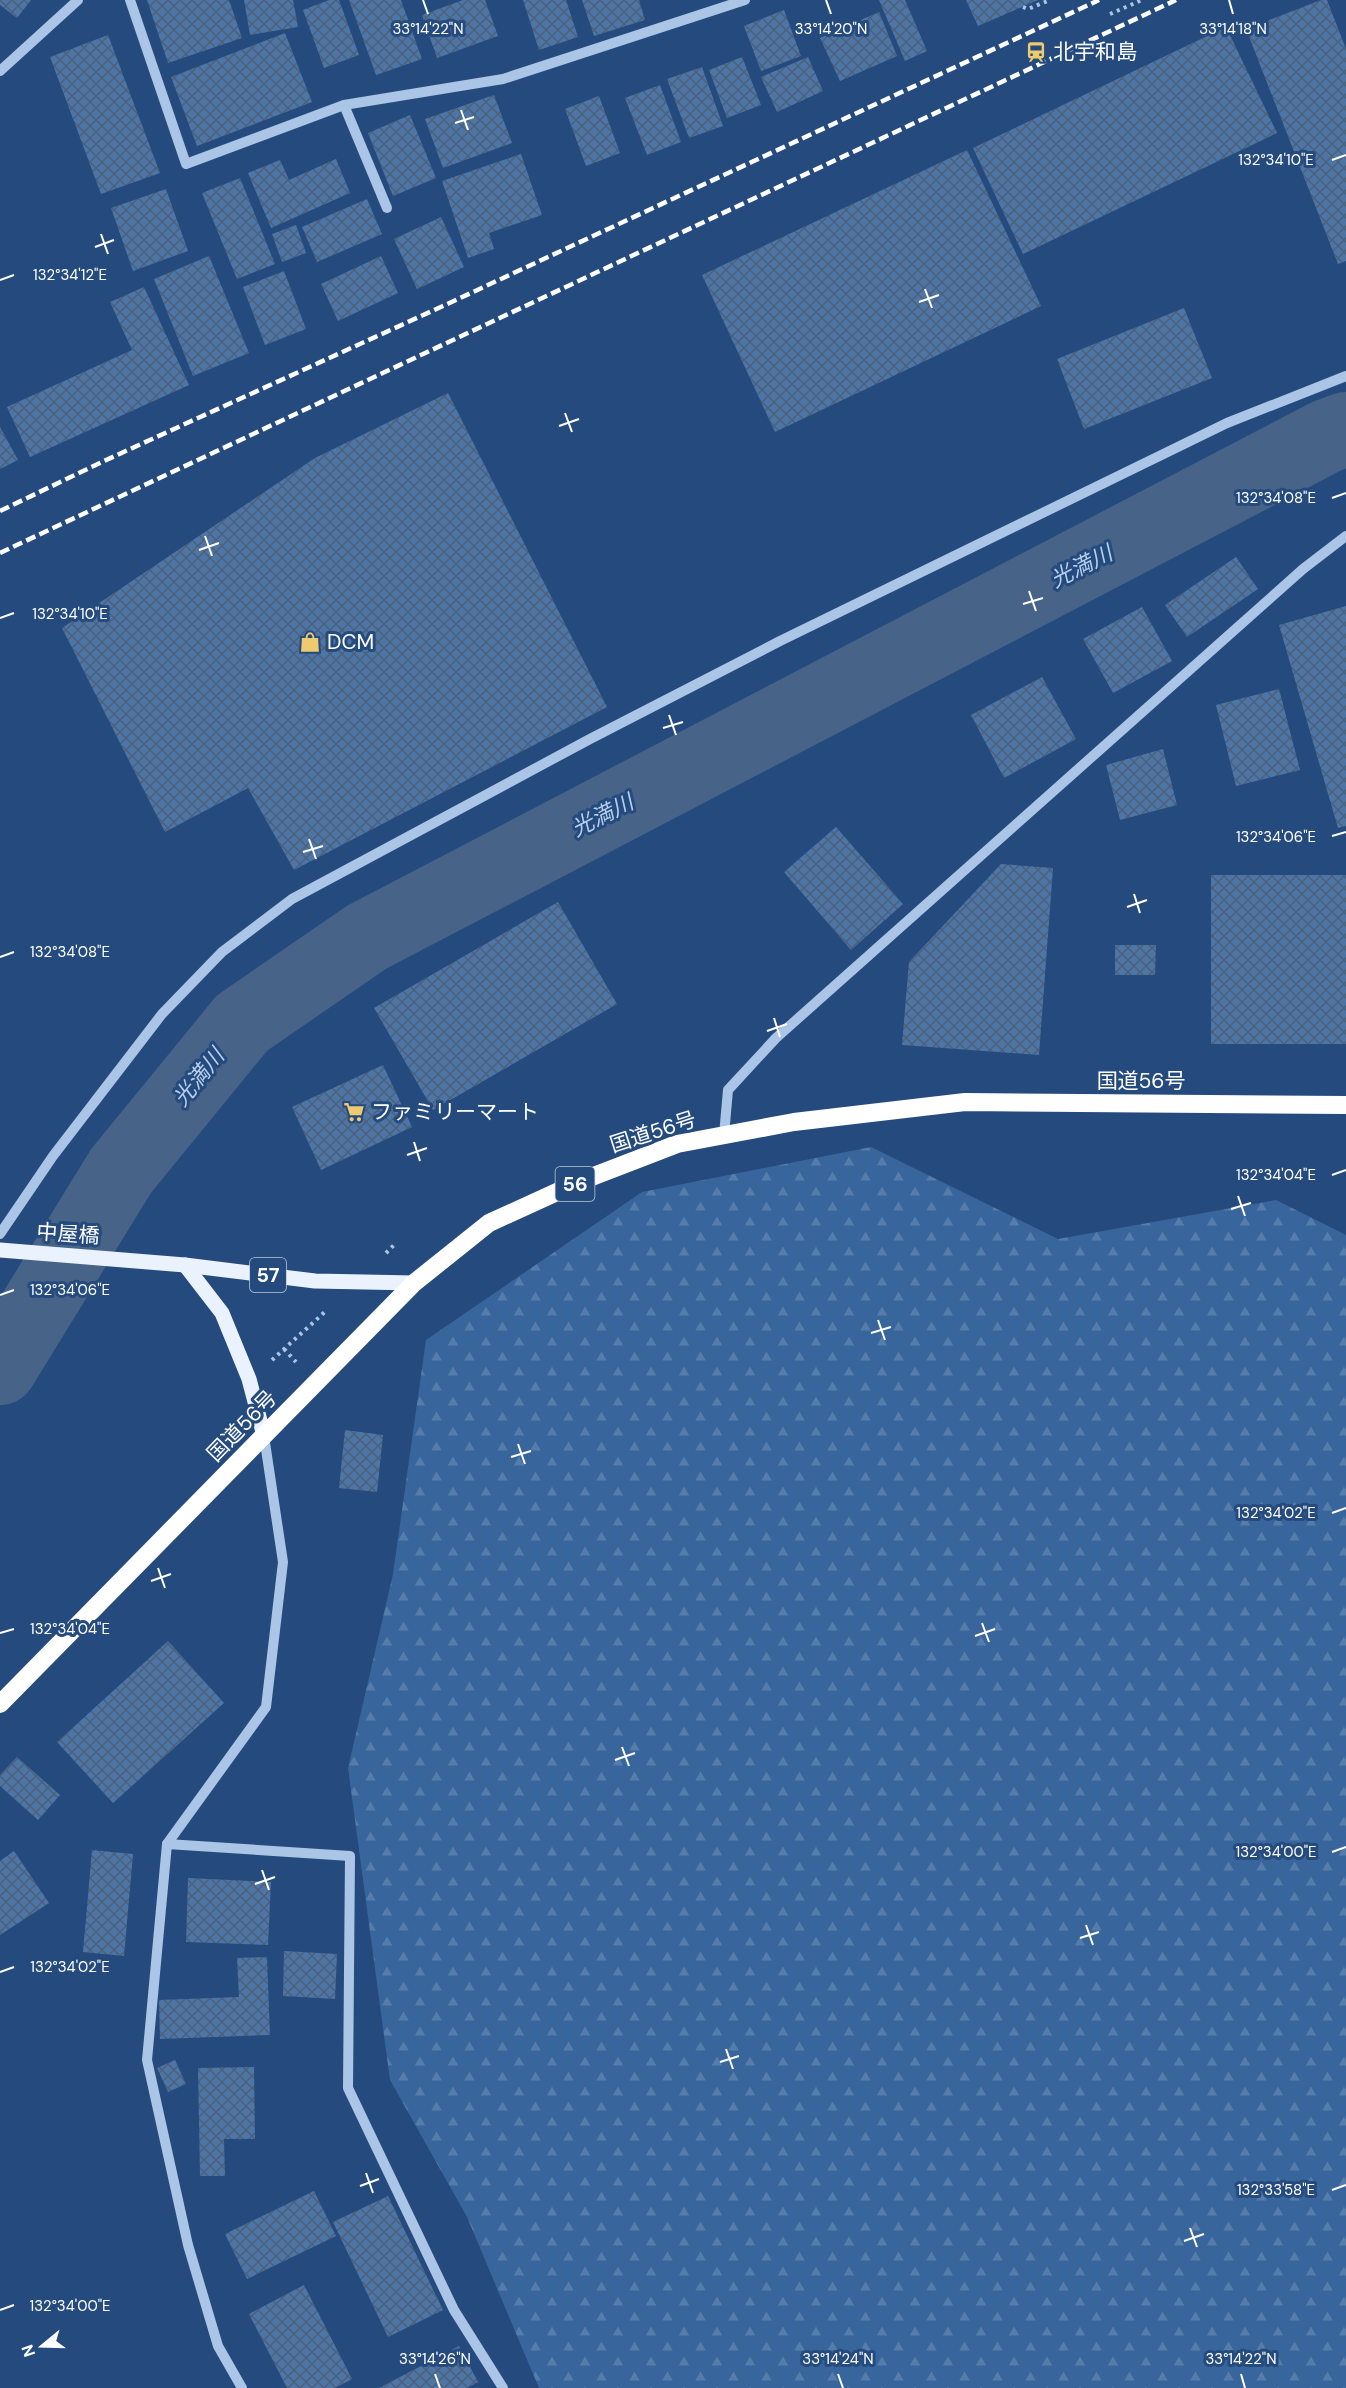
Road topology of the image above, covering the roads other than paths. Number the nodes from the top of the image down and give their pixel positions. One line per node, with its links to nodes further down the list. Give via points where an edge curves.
1 (78, 0): 5 (street)
2 (130, 0): 7 (street, via 186,164)
3 (745, 0): 7 (street, via 504,78)
4 (0, 54): 5 (street)
5 (9, 63): 6 (street)
6 (0, 71)
7 (344, 105): 8 (street)
8 (387, 208)
9 (1346, 376): 13 (street, via 1227,423 780,641 292,899 222,952 162,1014 53,1156)
10 (1346, 536): 12 (street, via 1303,569 776,1038 728,1090)
11 (1346, 1106): 12 (highway, 国道56号 / 56, via 965,1102 795,1122)
12 (724, 1135): 16 (highway, 国道56号 / 56, via 677,1144 581,1181 489,1223)
13 (0, 1234)
14 (5, 1250): 15 (main road, 中屋橋 / 57)
15 (185, 1265): 16 (main road, 57, via 315,1281); 17 (main road, via 222,1313 249,1379)
16 (414, 1283): 17 (highway, 国道56号 / 56)
17 (264, 1436): 18 (highway, 国道56号 / 56); 19 (street, via 283,1562 266,1707)
18 (0, 1704)
19 (167, 1844): 20 (street, via 147,2060 188,2245 218,2346); 21 (street, via 350,1856 348,2088 454,2310)
20 (242, 2388)
21 (503, 2388)

